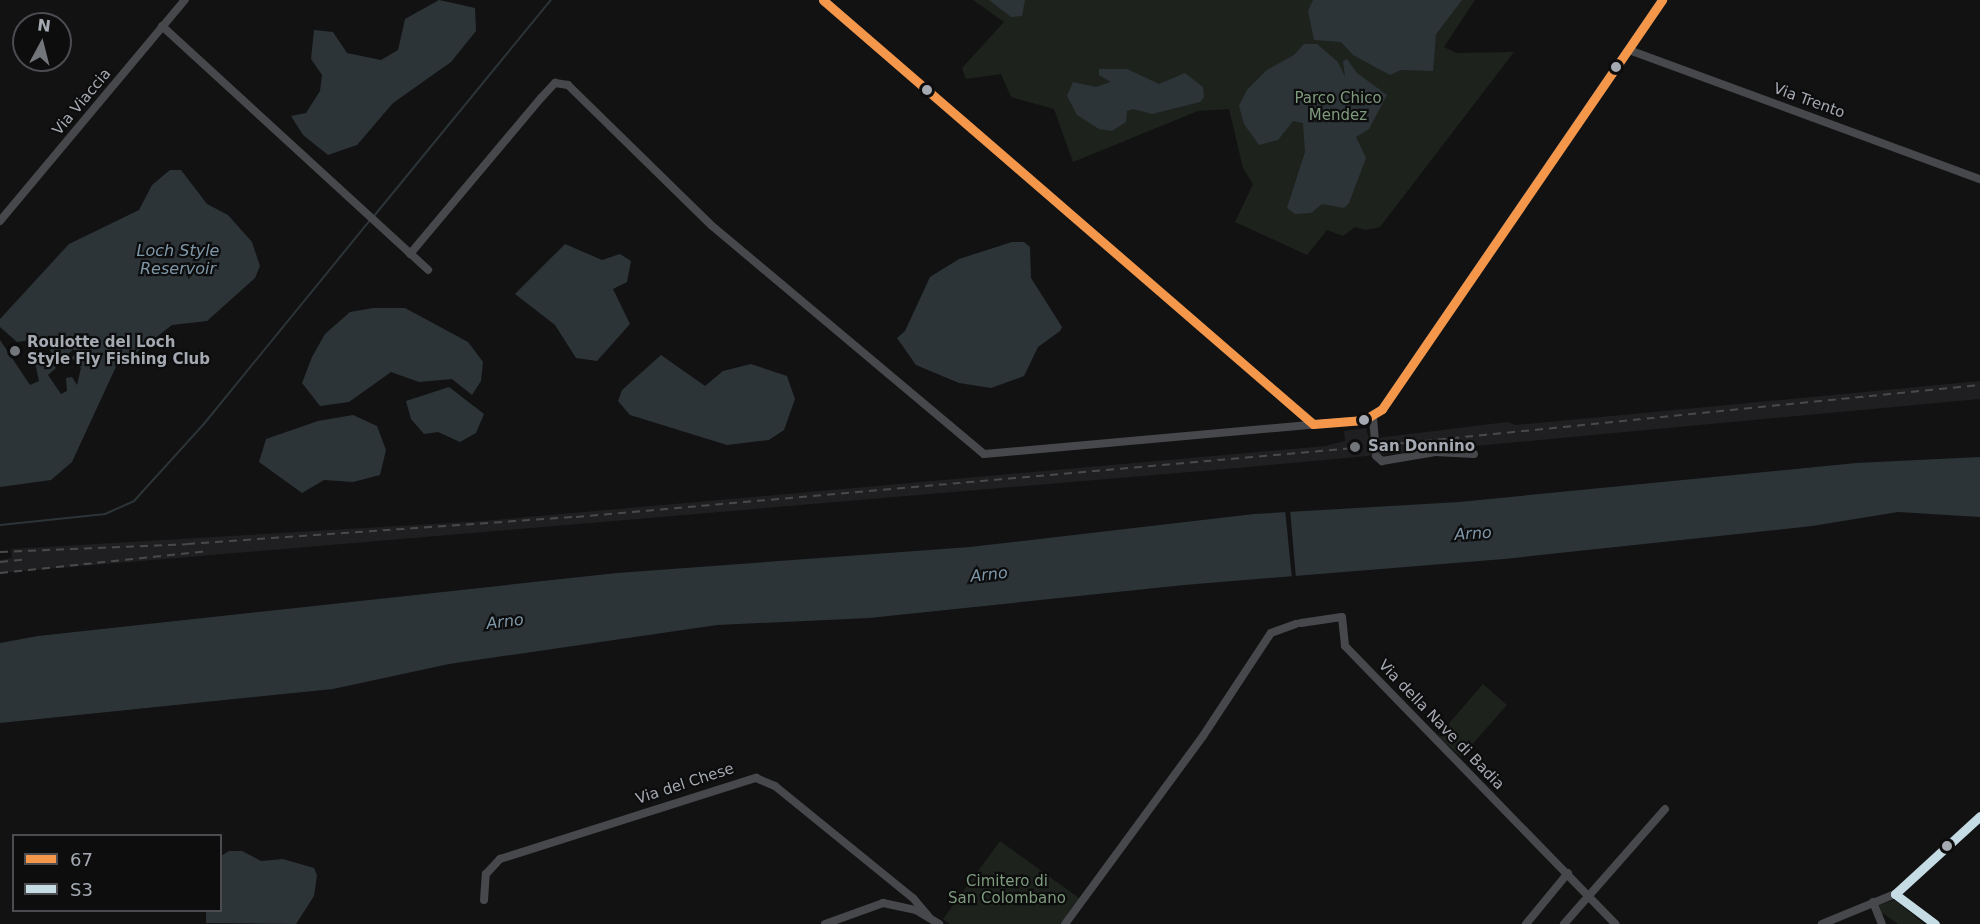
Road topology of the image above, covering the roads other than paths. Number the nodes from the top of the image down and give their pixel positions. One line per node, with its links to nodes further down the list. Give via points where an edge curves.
1 (185, 0): 4 (street, Via Viaccia)
2 (823, 0): 11 (street)
3 (1662, 0): 5 (street)
4 (162, 26): 7 (street, Via Viaccia); 8 (street)
5 (1629, 50): 6 (street, Via Trento); 10 (street)
6 (1980, 179)
7 (0, 221)
8 (410, 254): 9 (street); 11 (street, via 555,83 568,86 711,225 984,454)
9 (428, 270)
10 (1373, 418): 11 (street); 12 (street)
11 (1313, 424)
12 (1375, 440)
13 (1474, 454): 14 (street, via 1435,452 1382,461)
14 (1376, 456)
15 (1665, 809): 19 (street)
16 (1980, 816): 20 (street)
17 (1568, 873): 19 (street); 29 (street, Via della Nave di Badia, via 1345,646 1342,617 1271,633 1203,736); 30 (street)
18 (897, 886): 21 (street, Via del Chese); 22 (street, Via del Chese, via 775,786 750,778 500,859 486,874); 24 (street)
19 (1588, 894): 31 (street); 32 (street)
20 (1895, 894): 23 (street); 35 (street)
21 (913, 898): 25 (street); 26 (street, Via del Chese)
22 (484, 900)
23 (1873, 902): 33 (street); 34 (street)
24 (898, 904): 25 (street, Via del Chese); 27 (street, via 874,904)
25 (907, 907): 26 (street, Via del Chese)
26 (929, 917): 28 (street, Via del Chese)
27 (825, 924)
28 (939, 924)
29 (1065, 924)
30 (1526, 924)
31 (1564, 924)
32 (1615, 924)
33 (1822, 924)
34 (1882, 924)
35 (1935, 924)

